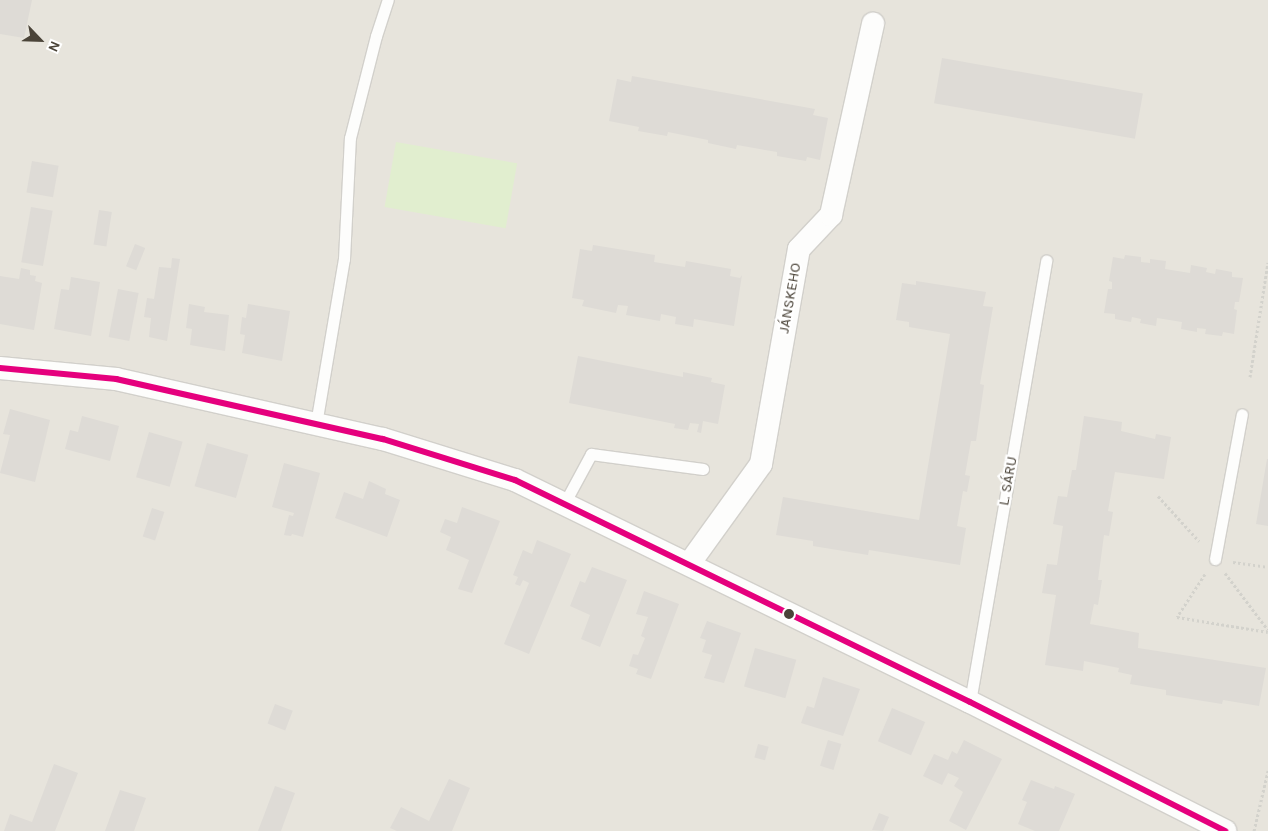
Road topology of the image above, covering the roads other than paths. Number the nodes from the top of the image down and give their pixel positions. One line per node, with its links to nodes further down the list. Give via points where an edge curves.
1 (388, 0): 6 (lane, via 350,138 344,259)
2 (873, 24): 10 (street, JÁNSKEHO, via 832,215 798,249 761,464)
3 (1046, 261): 11 (lane, L. SÁRU)
4 (0, 368): 6 (street, via 116,380)
5 (1242, 414): 9 (lane)
6 (316, 424): 8 (street, via 382,439 515,480)
7 (703, 469): 8 (lane, via 591,454)
8 (564, 504): 10 (street)
9 (1215, 559)
10 (689, 564): 11 (street)
11 (970, 702): 12 (street)
12 (1225, 831)

